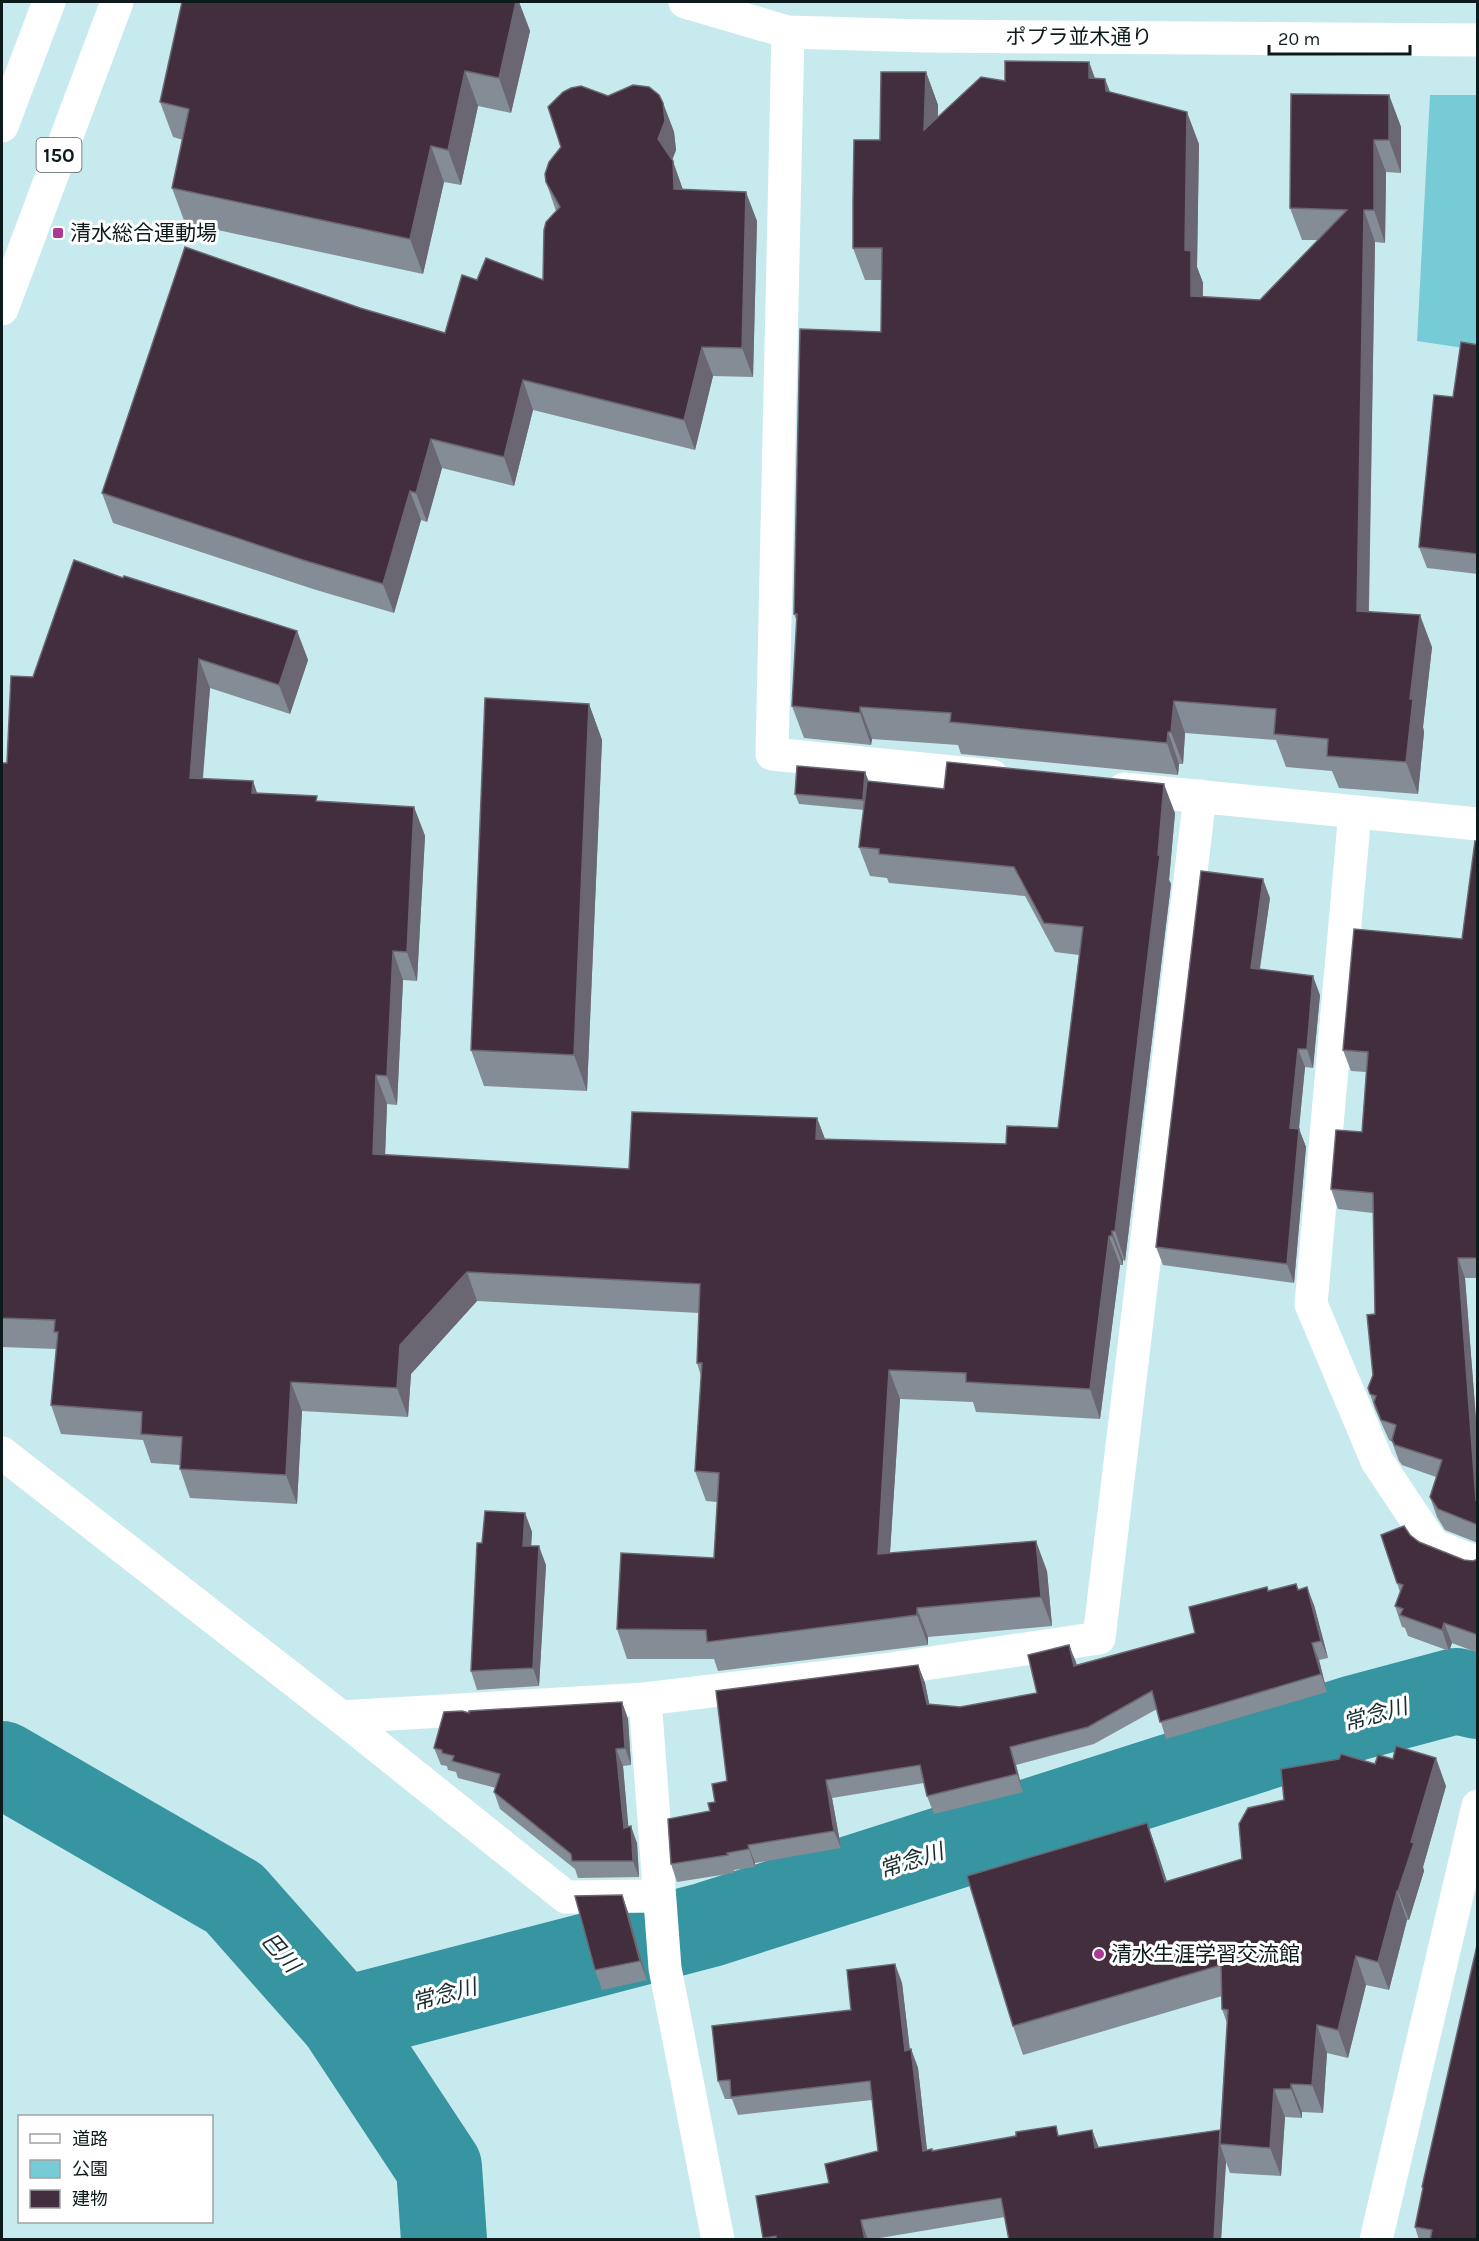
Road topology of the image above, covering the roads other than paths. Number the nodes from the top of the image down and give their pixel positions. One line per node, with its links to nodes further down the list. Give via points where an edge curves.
1 (48, 2): 6 (main road)
2 (117, 2): 7 (main road, 150)
3 (685, 2): 4 (main road, ポプラ並木通り)
4 (788, 32): 5 (main road, ポプラ並木通り); 8 (main road, via 772,754)
5 (1478, 40)
6 (2, 126)
7 (2, 309)
8 (1022, 778)
9 (1093, 786): 10 (main road)
10 (1200, 796): 11 (main road); 15 (main road, via 1099,1638 884,1670)
11 (1355, 812): 12 (main road); 14 (main road, via 1311,1304 1377,1461 1433,1545)
12 (1478, 824)
13 (2, 1453): 16 (main road)
14 (1478, 1563)
15 (645, 1699): 16 (main road); 18 (main road)
16 (340, 1717): 18 (main road, via 566,1897)
17 (1478, 1806): 20 (main road)
18 (659, 1896): 19 (main road, via 665,1968)
19 (718, 2240)
20 (1376, 2240)

